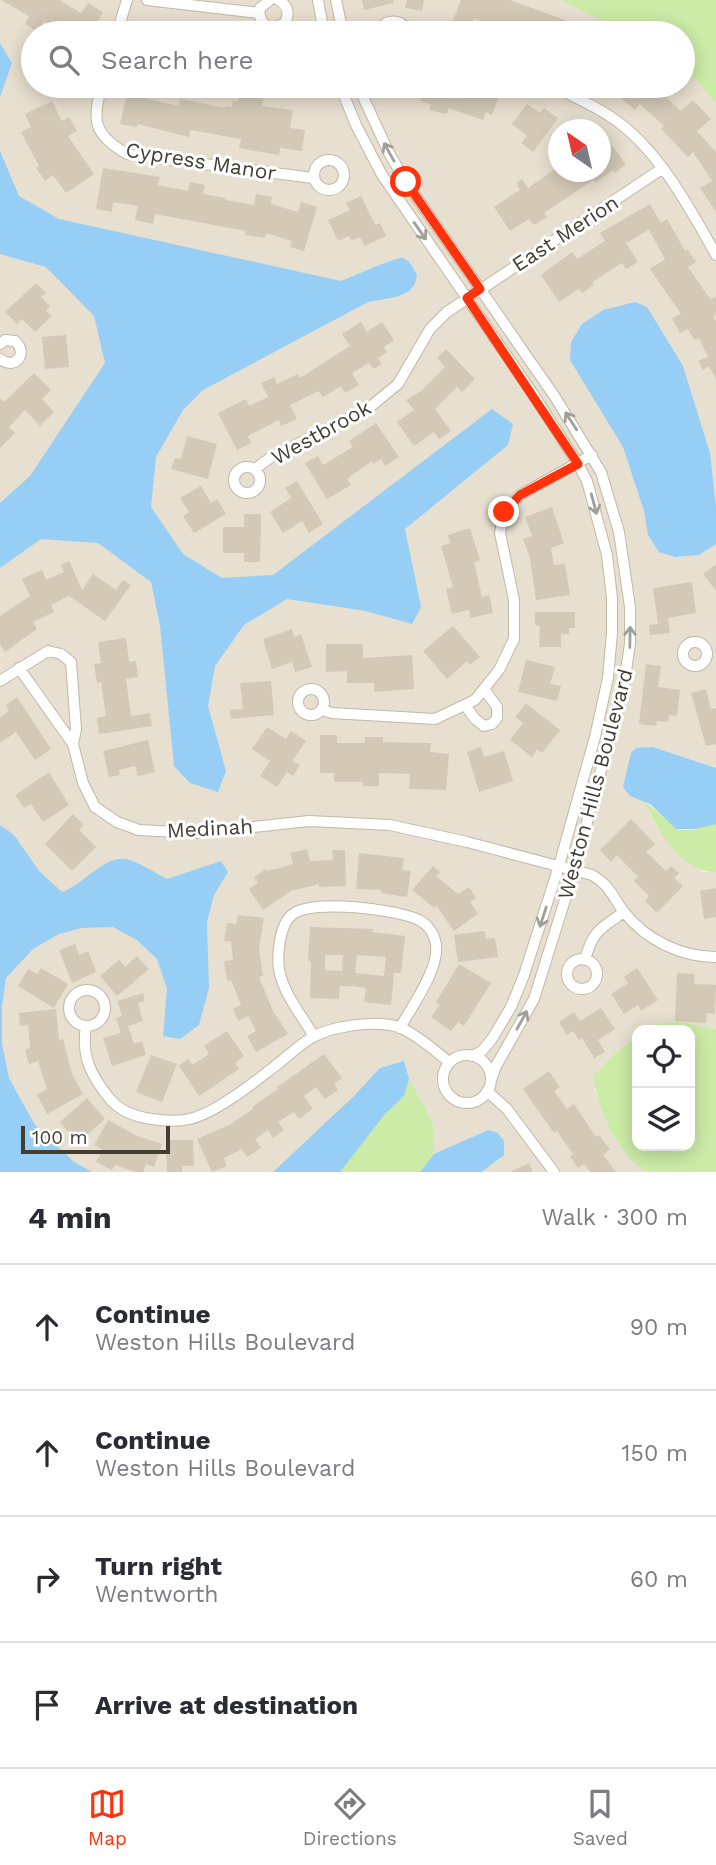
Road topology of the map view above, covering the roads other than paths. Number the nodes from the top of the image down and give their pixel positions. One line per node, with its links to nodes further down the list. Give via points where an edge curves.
1 (127, 0): 8 (street)
2 (147, 0): 7 (street)
3 (270, 0): 7 (street)
4 (278, 0): 10 (street, via 288,10)
5 (318, 0): 11 (street)
6 (336, 0): 12 (street)
7 (259, 13): 9 (street)
8 (121, 21)
9 (263, 21)
10 (285, 21)
11 (322, 21)
12 (340, 21)
13 (98, 98): 18 (street, Cypress Manor, via 97,125 110,144 127,154)
14 (345, 98): 21 (street, Weston Hills Boulevard, one-way to 21, via 382,175)
15 (363, 98): 20 (street, Weston Hills Boulevard, one-way to 15, via 388,153)
16 (575, 98): 17 (street, via 612,118)
17 (663, 168): 19 (street); 20 (street, East Merion)
18 (313, 178)
19 (716, 255)
20 (480, 289): 21 (street, East Merion); 24 (street, Weston Hills Boulevard, one-way to 20)
21 (467, 298): 25 (street, Weston Hills Boulevard); 26 (street, Westbrook, via 430,329 398,384 370,407)
22 (0, 344): 23 (street, via 15,341 22,352 13,363)
23 (0, 359)
24 (592, 455): 25 (street); 34 (street, Weston Hills Boulevard, one-way to 24, via 610,745 630,644 630,607 619,532 608,490)
25 (578, 464): 29 (street, via 520,495 504,512 500,533 514,600 513,639); 33 (street, Weston Hills Boulevard, one-way to 33, via 607,555 612,633 603,702)
26 (255, 469)
27 (19, 668): 28 (street, Medinah); 32 (street); 32 (street, Medinah, via 48,651 71,662)
28 (0, 681)
29 (484, 689): 30 (street); 30 (street, via 497,707 498,718 492,724 485,726 475,719)
30 (465, 705): 31 (street, via 435,719)
31 (322, 709)
32 (73, 744): 33 (street, Medinah, via 95,807 139,830 197,833 309,821 390,825)
33 (559, 866): 34 (street, Medinah); 41 (street, Weston Hills Boulevard, one-way to 41, via 511,1007 492,1039)
34 (574, 871): 35 (street, Medinah, via 604,882); 43 (street, Weston Hills Boulevard, one-way to 34, via 534,999)
35 (624, 912): 36 (street, Medinah, via 662,944); 37 (street, via 596,932)
36 (716, 957)
37 (585, 960)
38 (86, 1026): 40 (street, via 83,1044 95,1082 114,1103 136,1116 170,1122 192,1119 220,1104)
39 (400, 1028): 40 (street, via 362,1025); 40 (street, via 437,958 430,929 406,915 349,906 309,908 294,912 280,935 279,973); 42 (street)
40 (313, 1035)
41 (472, 1056): 42 (street); 43 (street, via 486,1065)
42 (449, 1062): 43 (street, via 443,1078 453,1098 473,1102)
43 (489, 1085): 44 (street)
44 (554, 1172)

